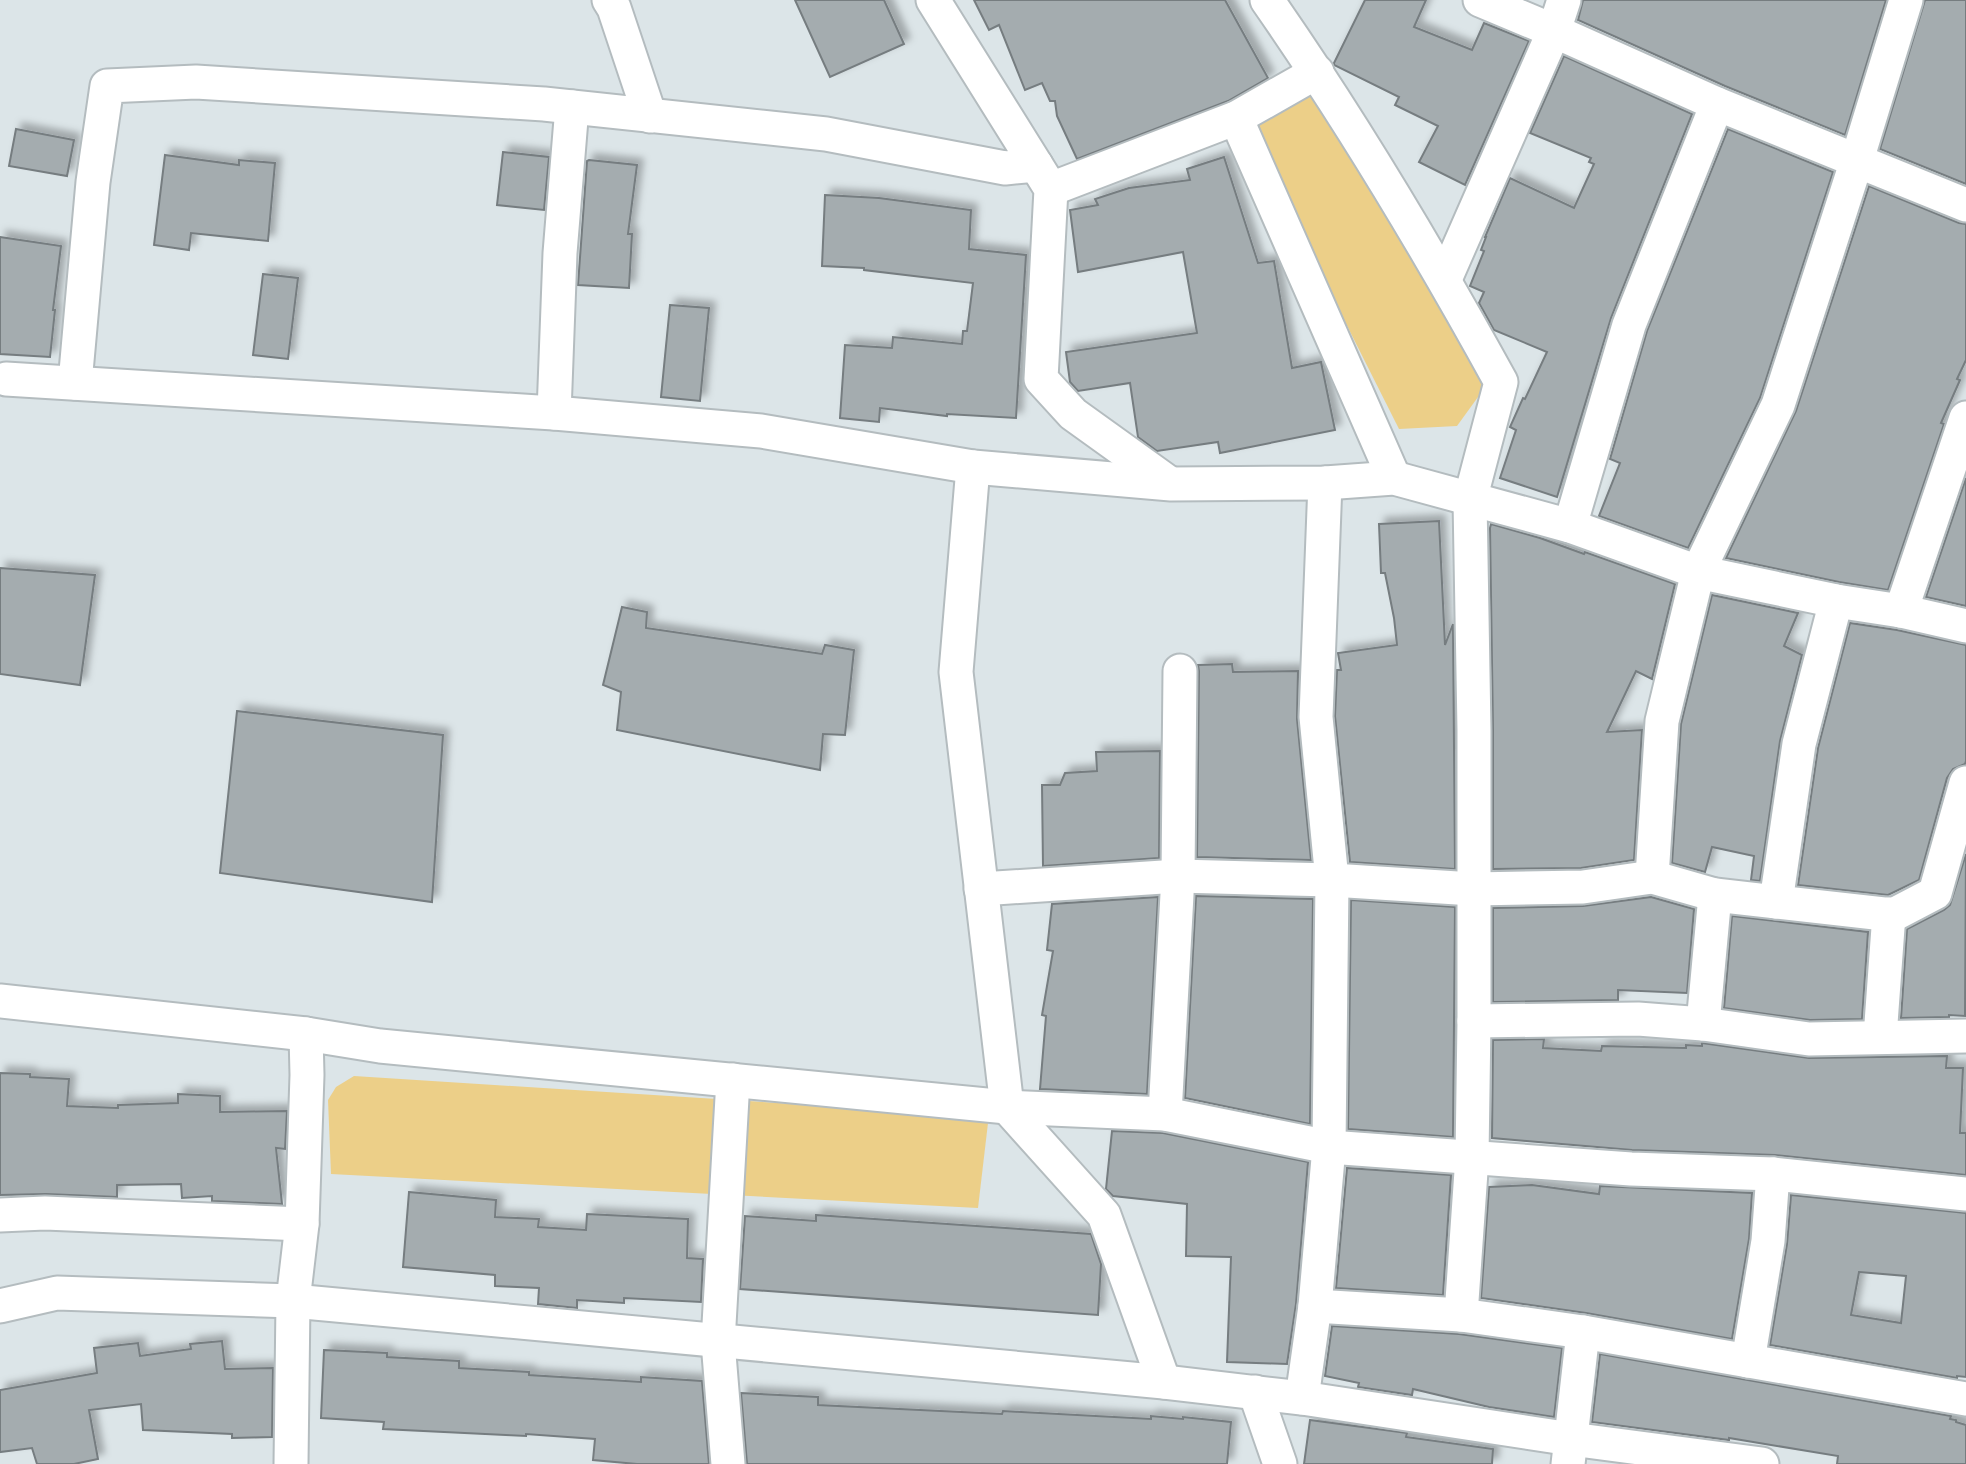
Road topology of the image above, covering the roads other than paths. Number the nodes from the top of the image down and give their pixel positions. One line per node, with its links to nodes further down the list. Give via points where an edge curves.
1 (609, 0): 10 (street)
2 (933, 0): 13 (street)
3 (1267, 0): 7 (street)
4 (1480, 0): 6 (street)
5 (1906, 0): 12 (street)
6 (1559, 15): 8 (street); 15 (street)
7 (1317, 72): 11 (street); 15 (street)
8 (1717, 104): 12 (street); 25 (street, via 1629,325)
9 (572, 107): 10 (street); 17 (street, via 197,82 107,86 93,182); 18 (street)
10 (650, 116): 13 (street, via 826,134)
11 (1236, 118): 13 (street); 21 (street)
12 (1857, 160): 14 (street); 26 (street, via 1778,405)
13 (1044, 177): 23 (street, via 1041,379 1073,414)
14 (1966, 205)
15 (1445, 279): 24 (street, via 1501,382)
16 (6, 379): 17 (street)
17 (75, 383): 18 (street)
18 (554, 413): 20 (street, via 761,431)
19 (1966, 418): 28 (street)
20 (973, 467): 23 (street); 35 (street, via 956,672)
21 (1394, 478): 22 (street); 24 (street)
22 (1325, 483): 23 (street); 34 (street, via 1316,717)
23 (1171, 484)
24 (1470, 500): 25 (street); 36 (street)
25 (1570, 526): 26 (street)
26 (1698, 572): 27 (street); 33 (street, via 1662,720)
27 (1836, 601): 28 (street); 38 (street, via 1799,744)
28 (1901, 611): 29 (street)
29 (1966, 626)
30 (1180, 671): 32 (street)
31 (1966, 783): 39 (street, via 1935,893)
32 (1178, 876): 34 (street); 35 (street); 48 (street)
33 (1652, 877): 36 (street, via 1583,887); 37 (street)
34 (1332, 880): 36 (street); 49 (street)
35 (981, 888): 47 (street)
36 (1473, 889): 41 (street)
37 (1715, 895): 38 (street); 42 (street)
38 (1776, 902): 39 (street)
39 (1889, 914): 45 (street)
40 (0, 1001): 43 (street)
41 (1474, 1021): 42 (street, via 1638,1019); 50 (street)
42 (1703, 1024): 45 (street, via 1809,1039)
43 (306, 1034): 46 (street, via 380,1046); 54 (street)
44 (1966, 1036): 45 (street)
45 (1880, 1037)
46 (733, 1080): 47 (street); 60 (street)
47 (1007, 1107): 48 (street); 62 (street, via 1104,1215)
48 (1165, 1114): 49 (street)
49 (1329, 1147): 50 (street); 57 (street)
50 (1472, 1157): 51 (street); 58 (street)
51 (1773, 1174): 52 (street); 61 (street, via 1768,1241)
52 (1966, 1194)
53 (0, 1215): 54 (street)
54 (302, 1224): 55 (street)
55 (293, 1301): 56 (street, via 57,1293); 60 (street); 67 (street)
56 (0, 1306)
57 (1315, 1306): 58 (street); 64 (street)
58 (1461, 1315): 59 (street)
59 (1583, 1332): 61 (street); 66 (street)
60 (718, 1342): 62 (street); 68 (street)
61 (1748, 1362): 65 (street)
62 (1164, 1382): 63 (street)
63 (1255, 1392): 64 (street); 69 (street)
64 (1302, 1398): 66 (street)
65 (1966, 1399)
66 (1570, 1451): 70 (street)
67 (291, 1464)
68 (728, 1464)
69 (1280, 1464)
70 (1762, 1464)

